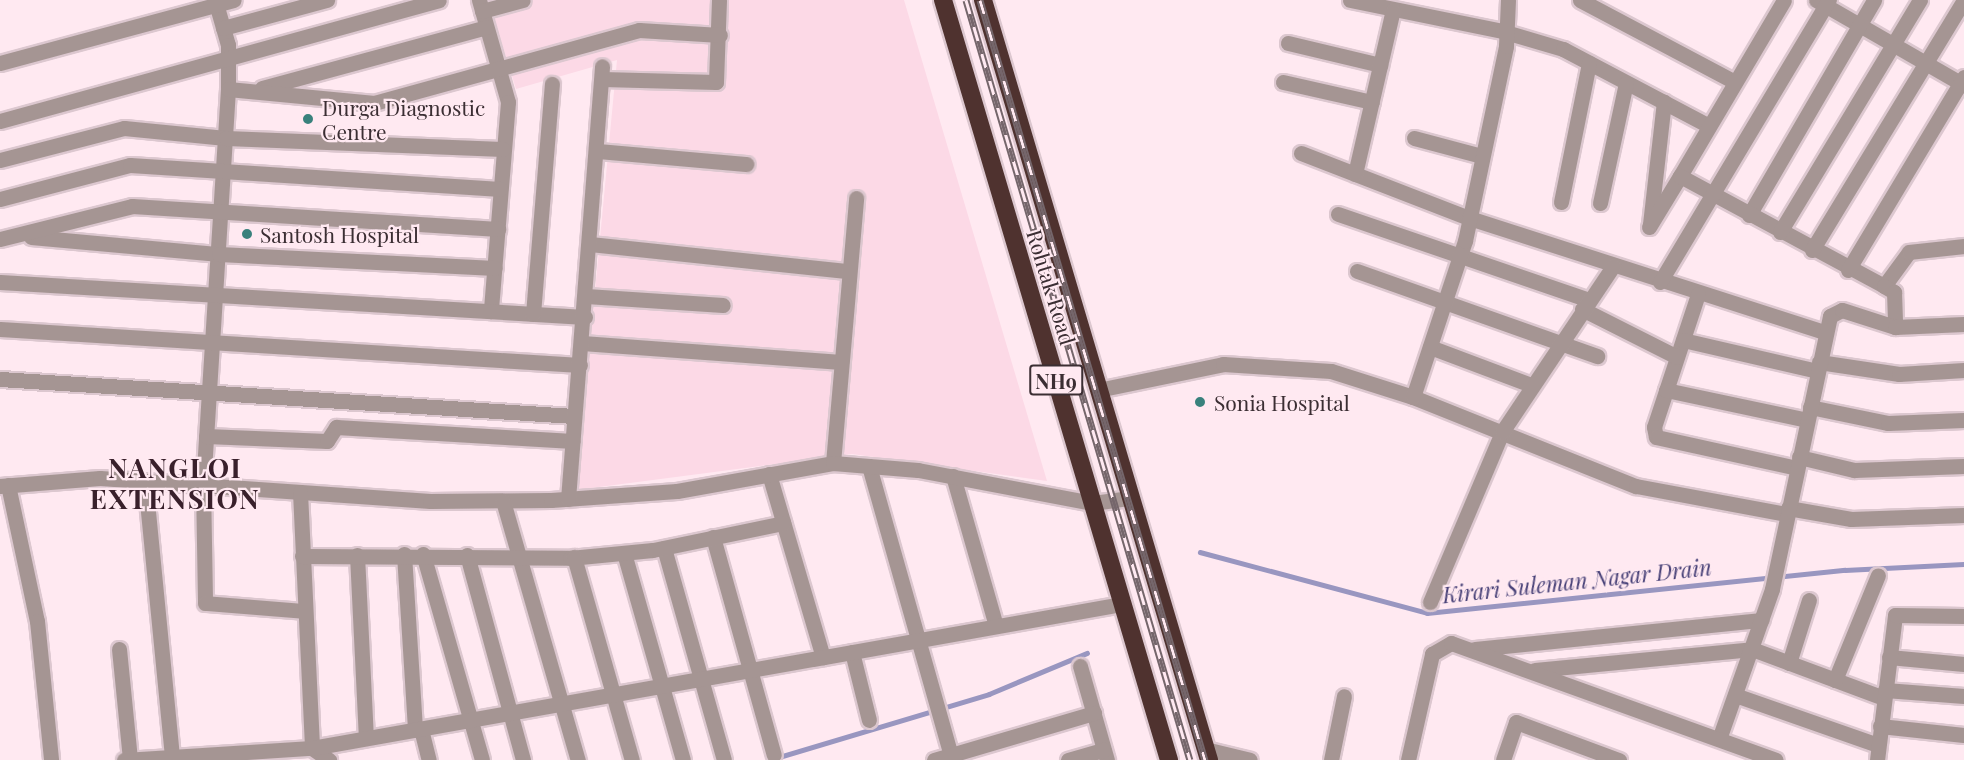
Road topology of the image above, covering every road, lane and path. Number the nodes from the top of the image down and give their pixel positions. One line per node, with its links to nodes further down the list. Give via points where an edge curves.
1 (234, 0): 15 (street)
2 (327, 0): 21 (street)
3 (439, 0): 26 (street)
4 (523, 0): 17 (street)
5 (719, 0): 23 (street)
6 (943, 0): 130 (highway, Rohtak Road / NH9)
7 (983, 0): 108 (highway, Rohtak Road / NH9)
8 (1350, 0): 18 (street)
9 (1508, 0): 22 (street)
10 (1580, 0): 34 (street)
11 (1784, 0): 34 (street)
12 (1874, 0): 19 (street)
13 (1920, 0): 25 (street)
14 (1964, 0): 27 (street)
15 (216, 2): 21 (street); 28 (street)
16 (1824, 2): 19 (street); 55 (street)
17 (480, 6): 20 (street)
18 (1393, 10): 22 (street); 31 (street)
19 (1860, 25): 25 (street); 62 (street)
20 (486, 27): 30 (street); 38 (street)
21 (224, 28): 26 (street)
22 (1502, 31): 29 (street); 48 (street, via 1506,46)
23 (720, 34): 30 (street, via 639,30); 46 (street, via 716,82 602,73)
24 (1288, 43): 31 (street)
25 (1894, 44): 27 (street); 65 (street)
26 (228, 56): 37 (street); 41 (street)
27 (1925, 62): 32 (street); 70 (street)
28 (0, 63)
29 (1589, 63): 35 (street); 58 (street)
30 (497, 65): 38 (street, via 374,103); 45 (street, via 508,102)
31 (1380, 65): 39 (street)
32 (1963, 81): 75 (street)
33 (1283, 82): 39 (street)
34 (1735, 82): 42 (street)
35 (1626, 83): 40 (street); 59 (street)
36 (552, 84): 88 (street)
37 (228, 89): 38 (street); 43 (street)
38 (250, 91)
39 (1372, 102): 52 (street)
40 (1664, 102): 42 (street); 53 (street, via 1649,227)
41 (0, 121)
42 (1709, 126): 53 (street)
43 (226, 138): 45 (street); 49 (street, via 119,128); 51 (street)
44 (1414, 138): 48 (street)
45 (503, 149): 54 (street)
46 (597, 151): 50 (street); 68 (street)
47 (1301, 153): 52 (street)
48 (1482, 156): 63 (street)
49 (0, 160)
50 (746, 164)
51 (225, 170): 54 (street); 57 (street, via 125,165); 60 (street)
52 (1355, 174): 63 (street)
53 (1680, 176): 55 (street)
54 (500, 189): 64 (street)
55 (1714, 195): 62 (street); 79 (street)
56 (856, 198): 76 (street)
57 (0, 199)
58 (1562, 202)
59 (1600, 203)
60 (222, 212): 64 (street); 66 (street, via 125,207); 71 (street)
61 (1338, 214): 72 (street)
62 (1749, 215): 65 (street)
63 (1469, 218): 72 (street); 73 (street)
64 (498, 229): 74 (street)
65 (1780, 232): 70 (street)
66 (20, 236): 67 (street); 71 (street)
67 (0, 239)
68 (590, 244): 76 (street); 83 (street)
69 (1964, 246): 80 (street, via 1909,252)
70 (1812, 250): 75 (street)
71 (219, 254): 74 (street); 82 (street)
72 (1460, 256): 84 (street); 86 (street)
73 (1612, 266): 79 (street); 86 (street)
74 (495, 268): 87 (street)
75 (1848, 270): 80 (street)
76 (849, 271): 101 (street)
77 (1358, 272): 84 (street)
78 (0, 282): 82 (street)
79 (1660, 282): 81 (street)
80 (1884, 286): 91 (street, via 1894,292)
81 (1698, 294): 93 (street); 94 (street)
82 (216, 295): 87 (street); 96 (street)
83 (586, 296): 85 (street); 89 (street)
84 (1444, 303): 95 (street); 98 (street)
85 (723, 305)
86 (1586, 305): 95 (street); 100 (street)
87 (491, 311): 88 (street)
88 (533, 314): 89 (street)
89 (585, 317): 97 (street)
90 (1964, 324): 91 (street)
91 (1895, 327): 93 (street, via 1842,310 1830,315)
92 (0, 329): 96 (street)
93 (1825, 332): 103 (street)
94 (1683, 340): 100 (street); 103 (street)
95 (1559, 342): 99 (street); 106 (street)
96 (213, 343): 102 (street); 107 (street)
97 (582, 343): 101 (street); 102 (street)
98 (1430, 347): 106 (street); 110 (street)
99 (1597, 356)
100 (1677, 357): 109 (street)
101 (842, 362): 118 (street)
102 (580, 365): 112 (street)
103 (1818, 366): 104 (street, via 1887,374); 111 (street)
104 (1964, 370)
105 (0, 379): 107 (street)
106 (1531, 385): 114 (street)
107 (210, 390): 112 (street); 115 (street)
108 (1098, 390): 110 (street, via 1223,364 1331,371); 127 (highway, Rohtak Road / NH9)
109 (1666, 390): 111 (street); 117 (street, via 1656,437)
110 (1413, 397): 114 (street)
111 (1808, 414): 113 (street, via 1888,423); 117 (street)
112 (574, 416): 116 (street)
113 (1964, 420)
114 (1502, 432): 131 (street, via 1636,486); 146 (street)
115 (206, 436): 116 (street, via 327,441 336,427); 125 (street)
116 (573, 441): 128 (street)
117 (1798, 462): 120 (street, via 1854,470); 131 (street)
118 (833, 464): 119 (street); 121 (street)
119 (869, 466): 122 (street); 152 (street)
120 (1964, 466)
121 (769, 474): 128 (street, via 677,490); 133 (street)
122 (953, 476): 130 (street); 151 (street)
123 (145, 481): 124 (street, via 100,478); 125 (street); 187 (street)
124 (4, 485): 190 (street, via 37,621)
125 (203, 485): 126 (street); 148 (street, via 206,604)
126 (300, 492): 129 (street); 141 (street)
127 (1130, 498): 130 (street); 184 (highway, Rohtak Road / NH9)
128 (568, 499): 129 (street)
129 (504, 501): 142 (street)
130 (1093, 503): 147 (highway, Rohtak Road / NH9)
131 (1787, 511): 132 (street, via 1851,519); 150 (street)
132 (1964, 515)
133 (783, 523): 134 (street); 157 (street)
134 (713, 537): 135 (street); 162 (street)
135 (664, 548): 136 (street); 164 (street)
136 (624, 552): 143 (street); 166 (street)
137 (404, 554): 138 (street); 139 (street); 178 (street)
138 (423, 554): 140 (street); 175 (street)
139 (357, 555): 141 (street); 180 (street)
140 (467, 555): 142 (street); 173 (street)
141 (302, 556): 148 (street)
142 (518, 556): 143 (street); 172 (street)
143 (574, 557): 167 (street)
144 (1878, 575): 165 (street)
145 (1809, 600): 159 (street)
146 (1430, 602)
147 (1122, 604): 151 (street); 203 (highway, Rohtak Road / NH9)
148 (305, 611): 182 (street)
149 (1964, 616): 158 (street, via 1899,612 1893,619)
150 (1762, 620): 154 (street); 155 (street)
151 (996, 626): 152 (street)
152 (918, 640): 156 (street); 189 (street)
153 (119, 649): 192 (street)
154 (1470, 650): 163 (street); 206 (street, via 1443,643 1432,654)
155 (1752, 650): 159 (street); 163 (street); 169 (street)
156 (852, 652): 157 (street); 176 (street)
157 (823, 657): 162 (street)
158 (1889, 657): 160 (street); 168 (street)
159 (1789, 663): 165 (street)
160 (1964, 664)
161 (1080, 666): 174 (street)
162 (751, 670): 164 (street); 185 (street)
163 (1529, 671): 181 (street)
164 (703, 678): 166 (street); 200 (street)
165 (1834, 680): 168 (street)
166 (662, 686): 167 (street); 199 (street)
167 (614, 694): 172 (street); 198 (street)
168 (1885, 694): 171 (street); 177 (street)
169 (1735, 695): 181 (street); 183 (street)
170 (1344, 696): 205 (street)
171 (1964, 696)
172 (563, 704): 173 (street); 197 (street)
173 (510, 713): 175 (street); 196 (street)
174 (1094, 713): 186 (street); 189 (street)
175 (471, 720): 178 (street); 195 (street)
176 (869, 720)
177 (1881, 726): 179 (street); 183 (street)
178 (418, 729): 180 (street); 194 (street)
179 (1964, 735)
180 (366, 738): 182 (street)
181 (1719, 740): 209 (street)
182 (312, 748): 187 (street); 193 (street)
183 (1877, 753)
184 (1207, 754): 204 (street)
185 (774, 755)
186 (1106, 755): 202 (street)
187 (172, 756): 192 (street)
188 (1598, 756): 207 (street, via 1516,722); 208 (street)
189 (951, 758): 201 (street)
190 (51, 760)
191 (124, 760): 192 (street)
192 (130, 760)
193 (329, 760)
194 (429, 760)
195 (482, 760)
196 (523, 760)
197 (578, 760)
198 (632, 760)
199 (683, 760)
200 (723, 760)
201 (934, 760)
202 (1068, 760)
203 (1169, 760)
204 (1250, 760)
205 (1331, 760)
206 (1408, 760)
207 (1503, 760)
208 (1619, 760)
209 (1776, 760)

